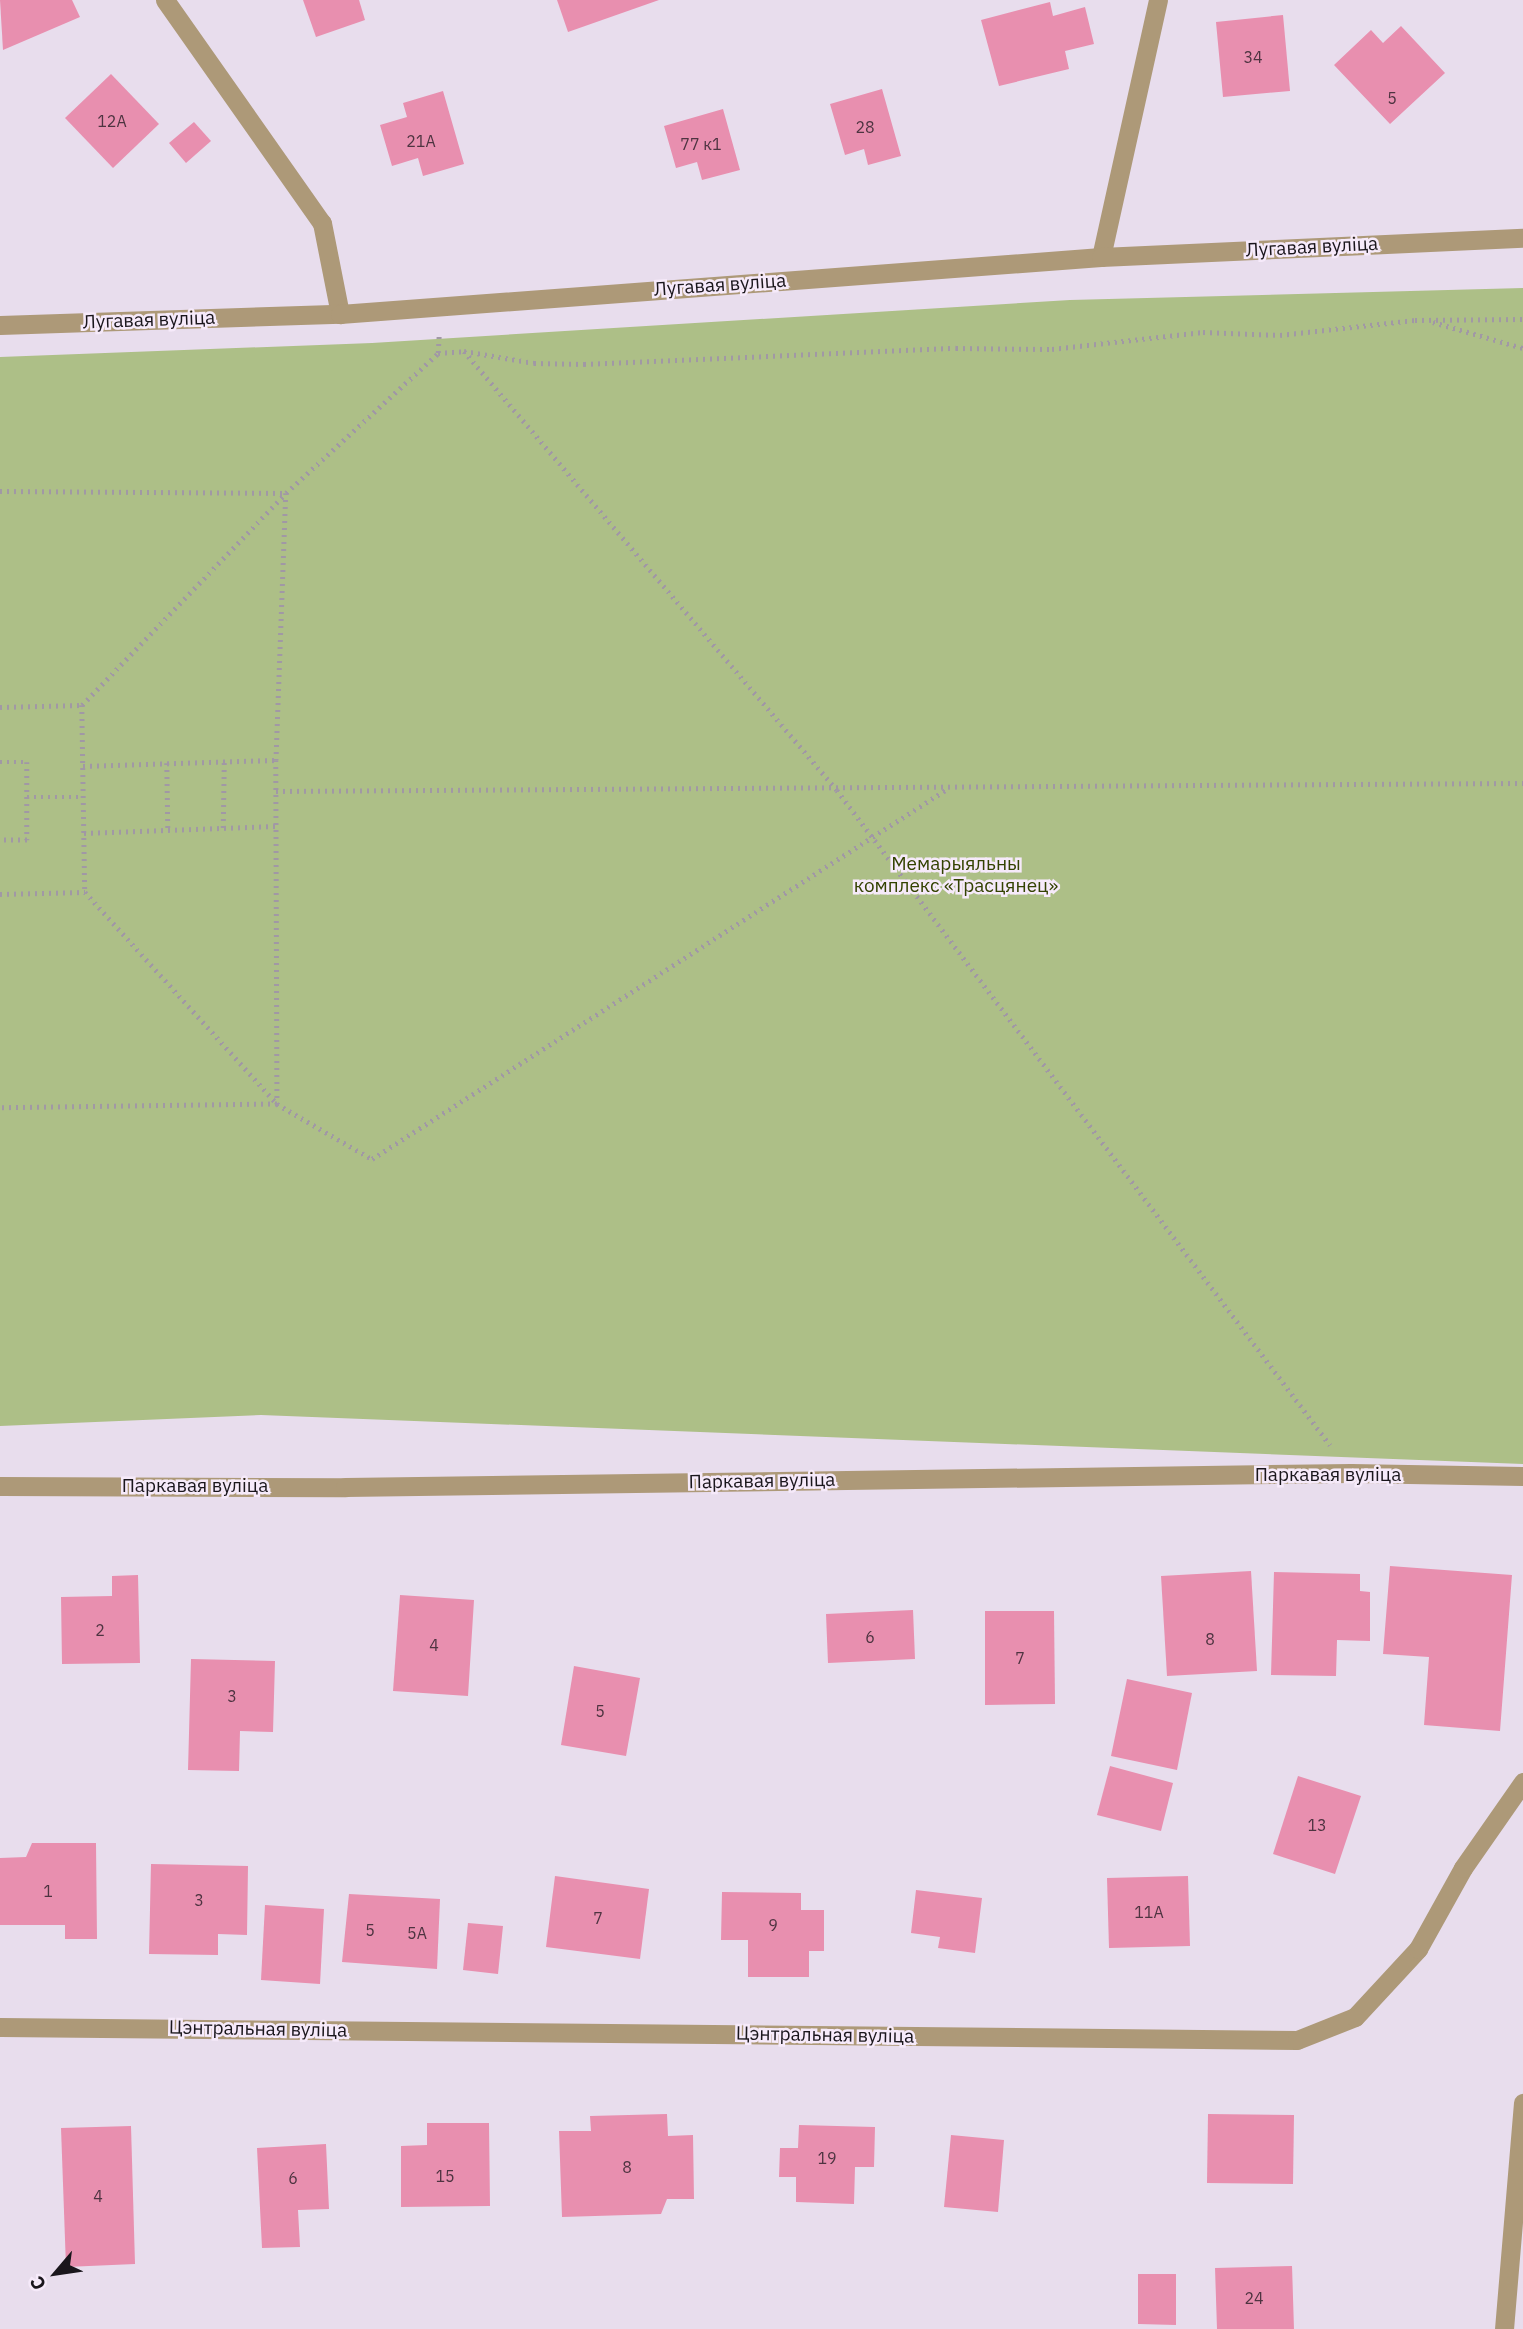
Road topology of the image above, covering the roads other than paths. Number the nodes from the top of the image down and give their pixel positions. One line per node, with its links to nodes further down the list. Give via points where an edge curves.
1 (165, 0): 5 (street, via 322,223)
2 (1158, 0): 4 (street)
3 (1523, 237): 4 (street, Лугавая вуліца)
4 (1101, 257): 5 (street, Лугавая вуліца)
5 (340, 314): 6 (street, Лугавая вуліца)
6 (0, 325)
7 (1523, 1476): 8 (street, Паркавая вуліца, via 1351,1473 345,1487)
8 (0, 1486)
9 (1523, 1782): 10 (street, Цэнтральная вуліца, via 1463,1868 1418,1949 1355,2017 1297,2040)
10 (0, 2027)
11 (1523, 2103): 12 (street)
12 (1504, 2329)

